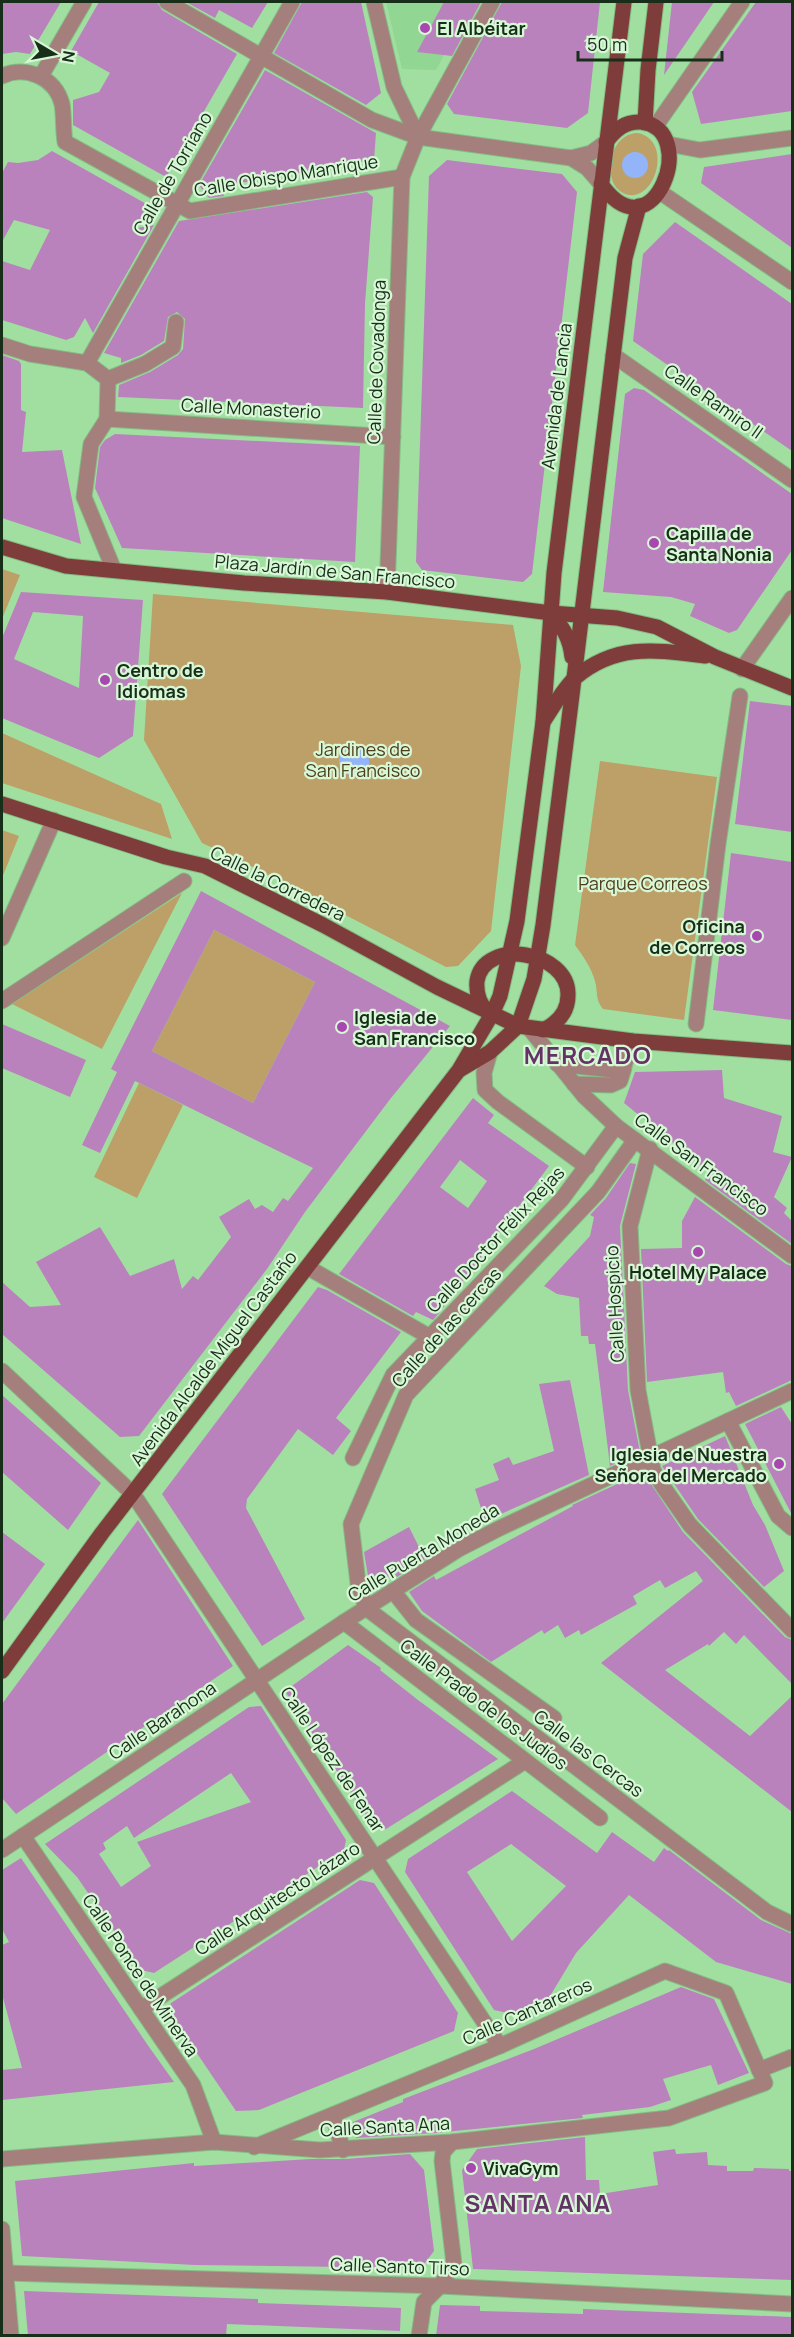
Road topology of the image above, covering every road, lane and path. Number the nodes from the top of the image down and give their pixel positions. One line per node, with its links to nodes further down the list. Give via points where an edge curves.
1 (84, 2): 11 (street)
2 (167, 2): 9 (street)
3 (292, 2): 9 (street, Calle de Torriano)
4 (374, 2): 13 (street, via 394,87)
5 (492, 2): 13 (street, Calle de Covadonga)
6 (624, 2): 15 (main road, Avenida de Lancia)
7 (656, 2): 12 (main road, via 648,70)
8 (742, 2): 12 (street)
9 (261, 56): 13 (street, via 372,120); 21 (street, Calle de Torriano)
10 (2, 76): 11 (street, via 25,71)
11 (41, 76): 21 (street, via 54,87 62,104 65,142)
12 (650, 125): 15 (main road, via 624,125); 16 (main road)
13 (418, 137): 17 (street); 18 (street, Calle de Covadonga)
14 (792, 138): 16 (street, via 700,150)
15 (606, 142): 17 (street, via 591,153); 19 (main road, Avenida de Lancia)
16 (668, 144): 20 (main road, via 669,157)
17 (571, 159): 19 (street, via 587,168)
18 (402, 177): 21 (street, Calle Obispo Manrique, via 190,211); 30 (street, Calle de Covadonga)
19 (601, 184): 22 (main road, via 619,203); 36 (main road, Avenida de Lancia)
20 (660, 192): 22 (main road); 23 (street)
21 (176, 206): 27 (street, Calle de Torriano)
22 (639, 206): 26 (main road, via 625,258)
23 (792, 282)
24 (176, 322): 28 (street, via 173,347)
25 (2, 345): 27 (street, via 30,354)
26 (613, 355): 31 (street, Calle Ramiro II); 37 (main road)
27 (87, 363): 28 (street)
28 (108, 379): 29 (street)
29 (107, 419): 30 (street, Calle Monasterio); 33 (street, via 91,444 84,497)
30 (393, 436): 34 (street, Calle de Covadonga)
31 (792, 480)
32 (2, 547): 33 (main road, Plaza Jardín de San Francisco, via 66,566)
33 (114, 570): 34 (main road, Plaza Jardín de San Francisco)
34 (387, 592): 36 (main road, Plaza Jardín de San Francisco)
35 (792, 598): 39 (street)
36 (551, 614): 37 (main road, Plaza Jardín de San Francisco); 40 (main road, via 570,641); 43 (main road)
37 (582, 615): 38 (main road, Plaza Jardín de San Francisco, via 657,627); 40 (main road)
38 (715, 657): 39 (main road); 40 (main road, via 650,649 611,656)
39 (742, 669): 41 (main road)
40 (575, 678): 43 (main road); 49 (main road)
41 (792, 688)
42 (740, 696): 52 (street)
43 (543, 722): 48 (main road)
44 (2, 804): 45 (main road, Calle la Corredera)
45 (54, 820): 47 (street); 51 (main road, Calle la Corredera, via 205,866)
46 (184, 880): 50 (street)
47 (2, 938)
48 (511, 954): 49 (main road); 51 (main road); 51 (main road, via 490,960 478,976 479,1000)
49 (538, 958): 53 (main road, via 528,1002); 53 (main road, via 556,966 564,976 568,1002 558,1021)
50 (2, 1001)
51 (492, 1014): 53 (main road); 59 (main road)
52 (696, 1024)
53 (530, 1028): 54 (main road); 55 (main road); 57 (street)
54 (633, 1041): 56 (main road); 58 (street)
55 (490, 1053): 59 (main road); 64 (street, via 484,1073 485,1090)
56 (792, 1053)
57 (557, 1064): 58 (street, via 617,1072); 60 (street)
58 (624, 1068): 60 (street, via 620,1081 612,1085)
59 (459, 1070): 66 (main road, Avenida Alcalde Miguel Castaño)
60 (574, 1084): 61 (street)
61 (616, 1126): 62 (street, Calle San Francisco); 64 (street)
62 (635, 1140): 63 (street, Calle San Francisco); 76 (street, Calle de las cercas, via 598,1192 406,1395 351,1524 358,1583)
63 (650, 1149): 65 (street, Calle San Francisco); 72 (street, Calle Hospicio, via 630,1226 638,1390)
64 (587, 1167): 67 (street, Calle Doctor Félix Rejas, via 562,1199)
65 (792, 1256)
66 (307, 1268): 67 (street, Calle Doctor Félix Rejas); 73 (main road, Avenida Alcalde Miguel Castaño)
67 (430, 1337): 71 (street, Calle Doctor Félix Rejas, via 393,1376)
68 (2, 1371): 73 (street, Calle López de Fenar)
69 (792, 1392): 70 (street, Calle Puerta Moneda)
70 (728, 1421): 72 (street, Calle Puerta Moneda); 74 (street, via 778,1516)
71 (353, 1458)
72 (652, 1458): 75 (street, Calle Puerta Moneda, via 459,1549); 78 (street, Calle Hospicio, via 662,1485 690,1525)
73 (133, 1494): 79 (main road, Avenida Alcalde Miguel Castaño); 80 (street, Calle López de Fenar)
74 (792, 1528)
75 (393, 1591): 76 (street, Calle Puerta Moneda); 81 (street, via 416,1620)
76 (366, 1608): 77 (street, Calle Puerta Moneda); 87 (street, Calle las Cercas, via 767,1912)
77 (344, 1622): 80 (street, Calle Barahona); 82 (street, Calle Prado de los Judíos)
78 (792, 1630)
79 (2, 1671)
80 (257, 1680): 84 (street, Calle Barahona); 86 (street, Calle López de Fenar)
81 (554, 1718)
82 (525, 1761): 83 (street, Calle Prado de los Judíos); 86 (street, Calle Arquitecto Lázaro)
83 (600, 1818)
84 (23, 1836): 85 (street, Calle Barahona); 88 (street, Calle Ponce de Minerva)
85 (2, 1850)
86 (375, 1857): 88 (street, Calle Arquitecto Lázaro); 89 (street, Calle López de Fenar)
87 (792, 1924)
88 (141, 2009): 93 (street, Calle Ponce de Minerva, via 193,2085)
89 (500, 2046): 91 (street, Calle Cantareros, via 665,1971 726,1993); 92 (street, Calle Cantareros)
90 (792, 2057): 91 (street, Calle Santa Ana)
91 (762, 2077): 94 (street, Calle Santa Ana, via 669,2118)
92 (333, 2116): 95 (street, Calle Cantareros); 96 (street)
93 (214, 2142): 95 (street, Calle Santa Ana); 97 (street, Calle Santa Ana)
94 (452, 2142): 96 (street, Calle Santa Ana); 100 (street, via 442,2162 454,2264)
95 (254, 2147): 96 (street, Calle Santa Ana)
96 (343, 2150)
97 (2, 2159)
98 (2, 2229): 99 (street)
99 (6, 2273): 100 (street, Calle Santo Tirso); 102 (street)
100 (440, 2286): 101 (street, Calle Santo Tirso); 103 (street, via 424,2302)
101 (792, 2304)
102 (11, 2336)
103 (418, 2336)

